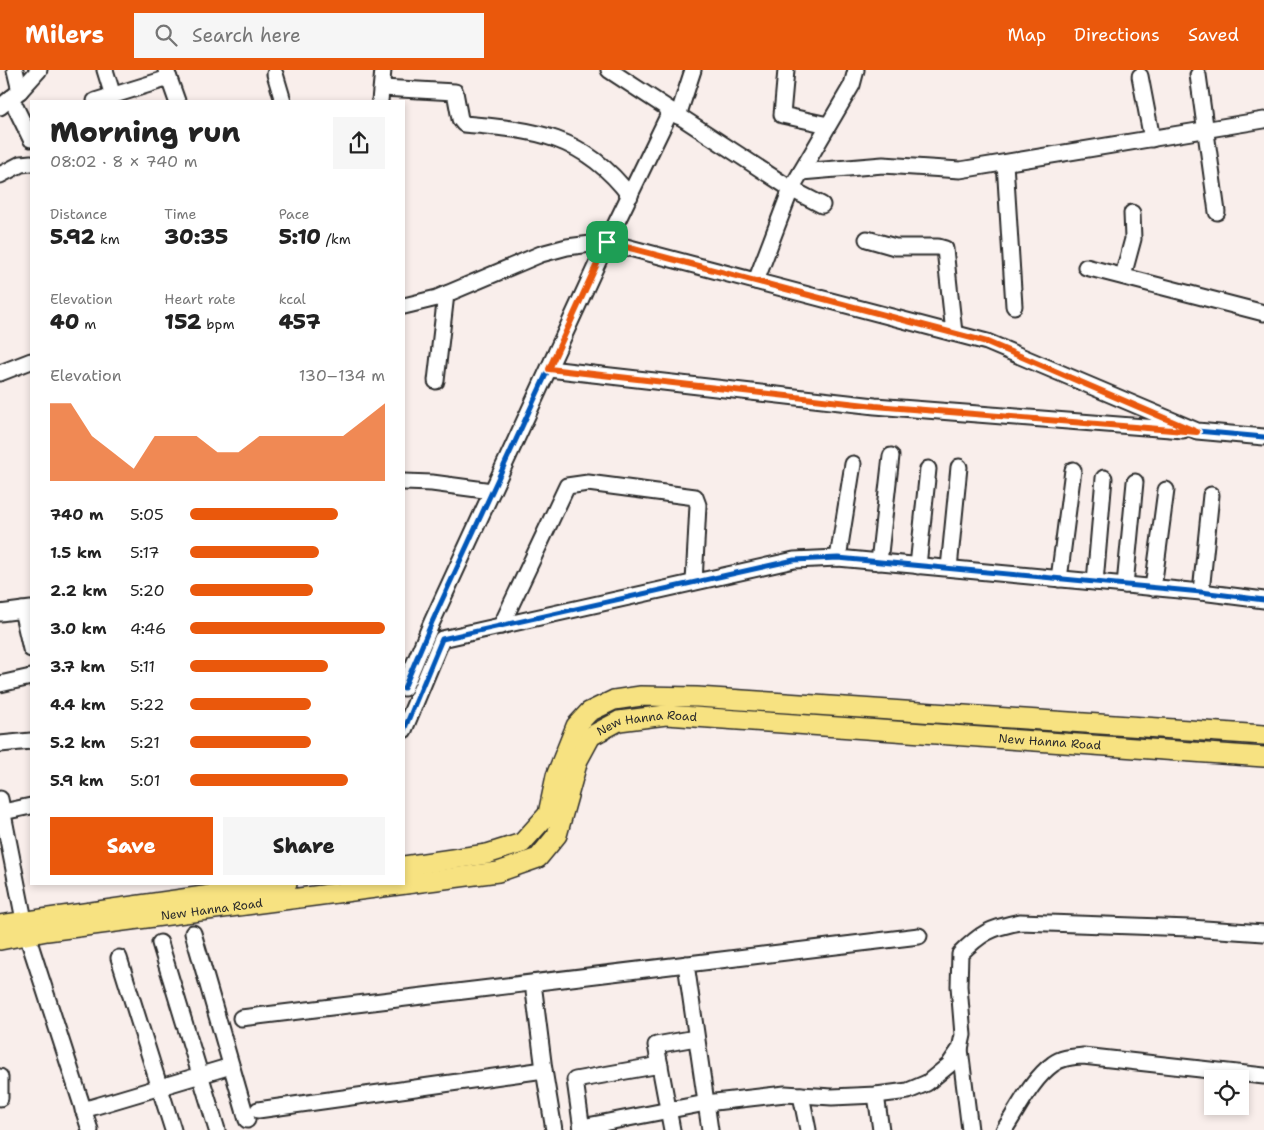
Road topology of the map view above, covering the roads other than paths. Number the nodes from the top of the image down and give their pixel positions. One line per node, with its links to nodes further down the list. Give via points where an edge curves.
1 (15, 70): 15 (street)
2 (39, 70): 15 (street)
3 (105, 70): 14 (street)
4 (383, 70): 13 (street)
5 (609, 70): 19 (street)
6 (693, 70): 19 (street)
7 (786, 70): 21 (street, via 782,115)
8 (856, 70): 21 (street, via 852,86)
9 (168, 74): 14 (street); 17 (street)
10 (275, 74): 18 (street)
11 (1140, 76): 24 (street)
12 (1198, 76): 22 (street)
13 (381, 95): 30 (street, via 456,92 460,119 464,124 511,129 570,143 589,153)
14 (113, 96): 16 (street)
15 (10, 99): 23 (street)
16 (99, 100)
17 (176, 100)
18 (284, 100)
19 (674, 114): 29 (street); 30 (street)
20 (1264, 120): 22 (street)
21 (828, 125): 27 (street)
22 (1205, 129): 24 (street); 32 (street)
23 (30, 134)
24 (1152, 139): 26 (street)
25 (30, 163): 28 (street)
26 (1005, 163): 27 (street, via 960,170 883,165); 41 (street)
27 (801, 172): 29 (street)
28 (0, 175)
29 (792, 189): 31 (street); 38 (street)
30 (630, 196): 35 (street)
31 (822, 205)
32 (1217, 212)
33 (1132, 213): 37 (street, via 1133,239)
34 (867, 240): 43 (street, via 895,247 938,246 945,249)
35 (607, 242): 38 (street); 39 (street, via 541,254); 45 (street)
36 (1086, 267): 37 (street)
37 (1123, 276): 42 (street)
38 (756, 281): 43 (street)
39 (446, 294): 40 (street); 47 (street)
40 (405, 306)
41 (1014, 306)
42 (1264, 313)
43 (954, 333): 48 (street, via 987,342)
44 (30, 361): 46 (street)
45 (549, 369): 48 (street, via 875,406); 59 (street)
46 (0, 373)
47 (436, 381)
48 (1197, 432): 49 (street)
49 (1264, 438)
50 (891, 456): 62 (street)
51 (853, 464): 61 (street)
52 (959, 467): 64 (street)
53 (928, 470): 63 (street)
54 (1073, 470): 65 (street)
55 (1104, 478): 67 (street)
56 (405, 482): 59 (street)
57 (1135, 482): 68 (street)
58 (1166, 490): 69 (street)
59 (492, 491): 78 (street)
60 (1211, 495): 70 (street)
61 (838, 558): 62 (street); 66 (street, via 794,560)
62 (879, 562): 63 (street)
63 (918, 566): 64 (street)
64 (949, 568): 65 (street)
65 (1059, 579): 67 (street)
66 (694, 582): 74 (street); 74 (street, via 698,505 695,496 574,483 567,486)
67 (1095, 582): 68 (street)
68 (1125, 585): 69 (street)
69 (1153, 588): 70 (street)
70 (1201, 592): 71 (street)
71 (1264, 600)
72 (26, 609): 73 (street); 75 (street)
73 (0, 613)
74 (501, 626): 79 (street, via 442,639)
75 (30, 640)
76 (30, 677): 77 (street)
77 (0, 684)
78 (405, 686)
79 (405, 728)
80 (1264, 735): 86 (main road, New Hanna Road, via 697,697 641,696 614,700 589,712 576,726 556,776 548,814 522,844 487,854)
81 (30, 741): 82 (street)
82 (0, 744)
83 (1264, 757): 87 (main road, New Hanna Road, via 666,715 619,721 591,736 578,760 557,835 538,858 498,872)
84 (1, 805): 85 (street); 92 (street)
85 (30, 806)
86 (405, 866)
87 (405, 881)
88 (281, 885): 92 (main road, New Hanna Road)
89 (370, 885): 90 (main road, New Hanna Road)
90 (321, 890): 92 (main road, New Hanna Road)
91 (0, 925): 92 (main road, New Hanna Road)
92 (26, 928): 96 (main road, New Hanna Road); 115 (street)
93 (193, 933): 105 (street)
94 (1264, 933): 103 (street, via 1020,922 994,927 978,935 960,954 963,1035)
95 (919, 936): 99 (street)
96 (0, 940)
97 (160, 944): 108 (street)
98 (119, 958): 110 (street)
99 (686, 964): 100 (street); 102 (street)
100 (533, 983): 101 (street); 106 (street)
101 (241, 1018)
102 (696, 1038): 104 (street, via 656,1046); 114 (street)
103 (960, 1048): 112 (street, via 948,1065 927,1083); 126 (street)
104 (660, 1065): 116 (street); 117 (street, via 575,1080)
105 (231, 1066): 106 (street, via 253,1115); 108 (street)
106 (544, 1070): 121 (street)
107 (0, 1076): 113 (street)
108 (200, 1076): 110 (street); 120 (street)
109 (1264, 1076): 127 (street, via 1083,1056 1067,1057 1053,1064 1039,1079)
110 (161, 1088): 115 (street); 119 (street)
111 (801, 1095): 112 (street); 114 (street); 124 (street)
112 (876, 1095): 125 (street)
113 (0, 1098)
114 (706, 1103): 116 (street); 123 (street)
115 (84, 1110): 118 (street)
116 (668, 1110): 117 (street); 122 (street)
117 (582, 1129)
118 (90, 1130)
119 (173, 1130)
120 (217, 1130)
121 (554, 1130)
122 (672, 1130)
123 (710, 1130)
124 (808, 1130)
125 (881, 1130)
126 (970, 1130)
127 (1004, 1130)

